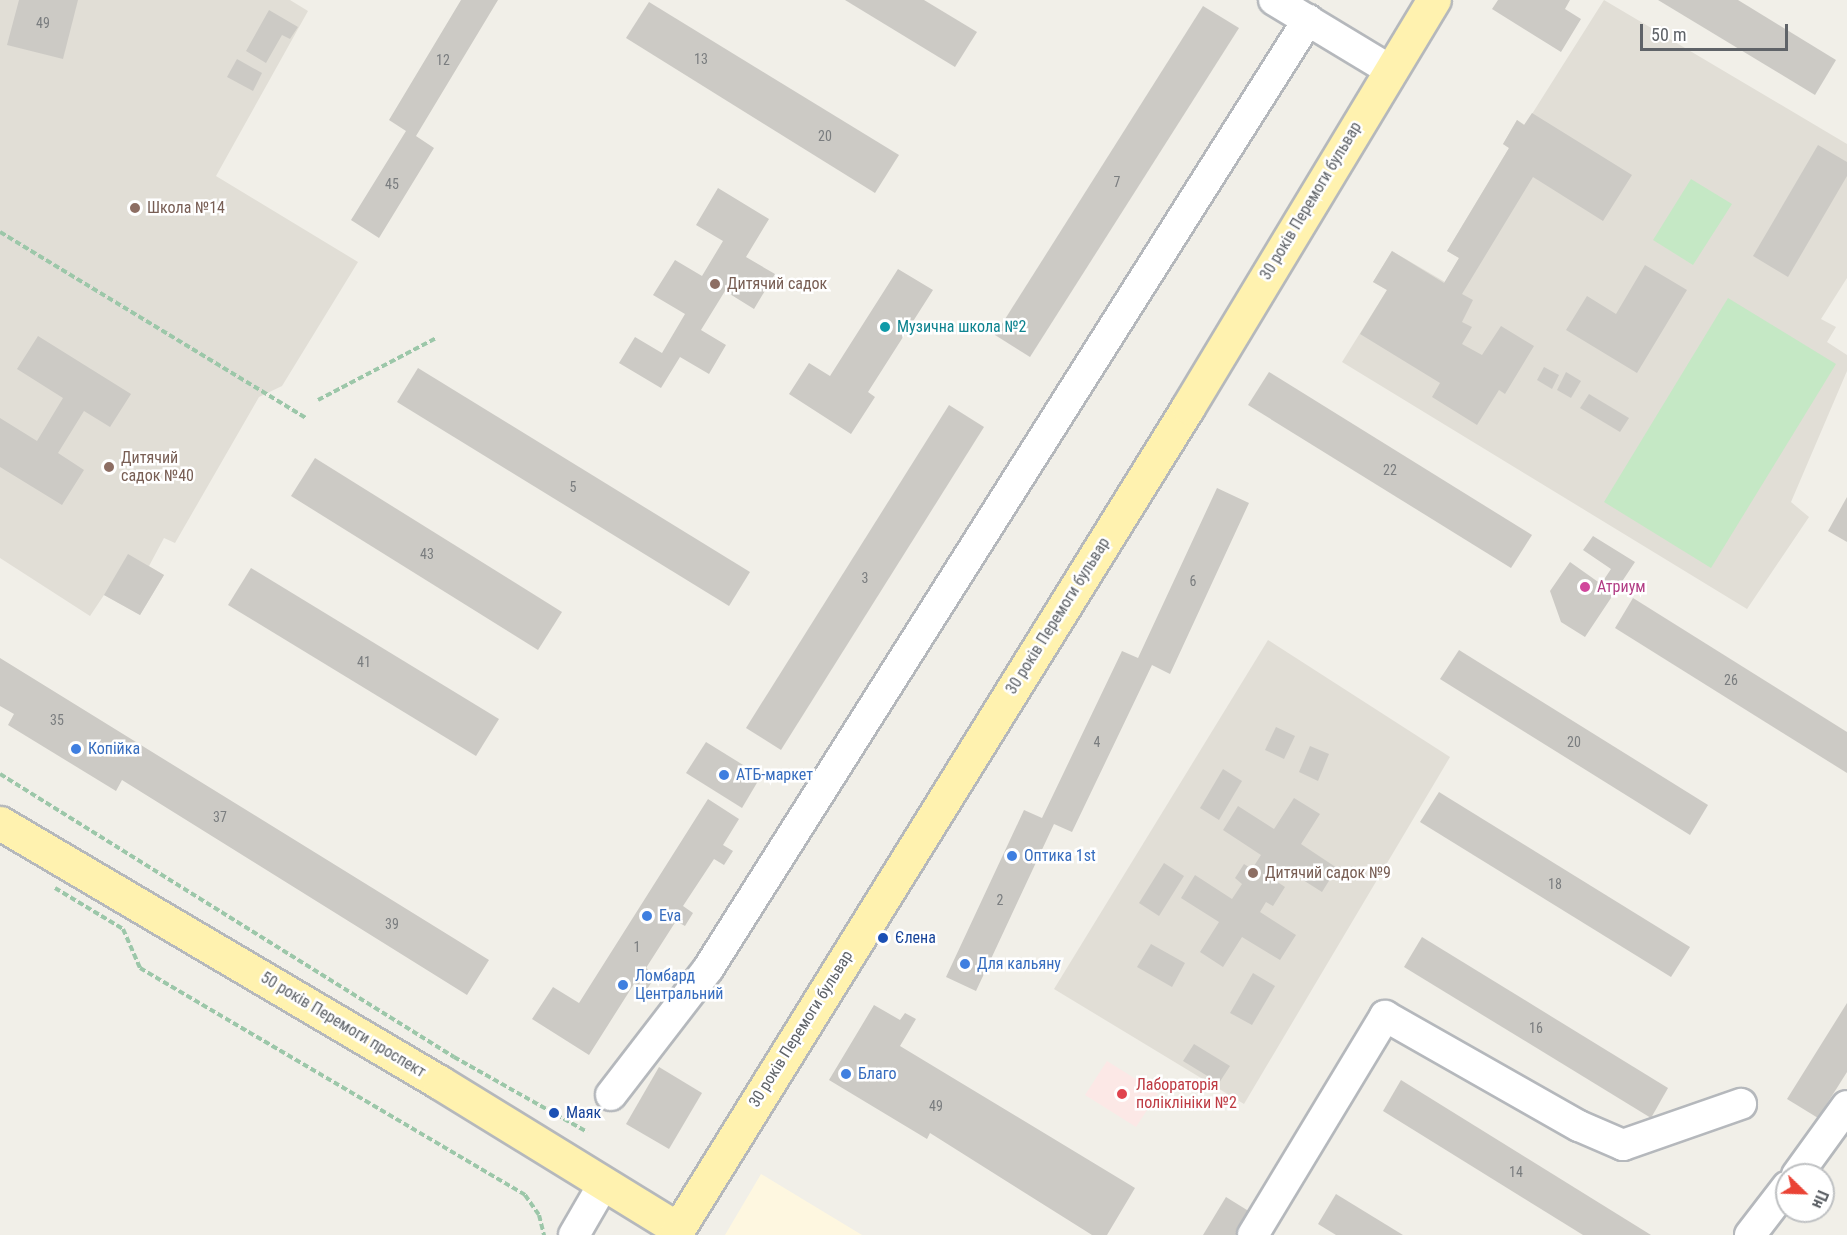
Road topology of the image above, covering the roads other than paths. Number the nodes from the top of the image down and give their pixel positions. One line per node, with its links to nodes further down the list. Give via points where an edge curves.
1 (1274, 0): 3 (street)
2 (1434, 0): 4 (main road, 30 років Перемоги бульвар)
3 (1308, 21): 4 (street); 6 (street, via 708,969)
4 (1390, 70): 12 (main road, 30 років Перемоги бульвар, via 1182,417)
5 (0, 823): 10 (main road, 50 років Перемоги проспект, via 429,1076)
6 (612, 1095)
7 (1741, 1104): 14 (street, via 1623,1144 1579,1126 1385,1016)
8 (1847, 1106): 9 (street)
9 (1806, 1163)
10 (603, 1185): 12 (main road, 50 років Перемоги проспект); 13 (street)
11 (1775, 1202): 15 (street)
12 (679, 1232)
13 (573, 1235)
14 (1253, 1235)
15 (1750, 1235)

